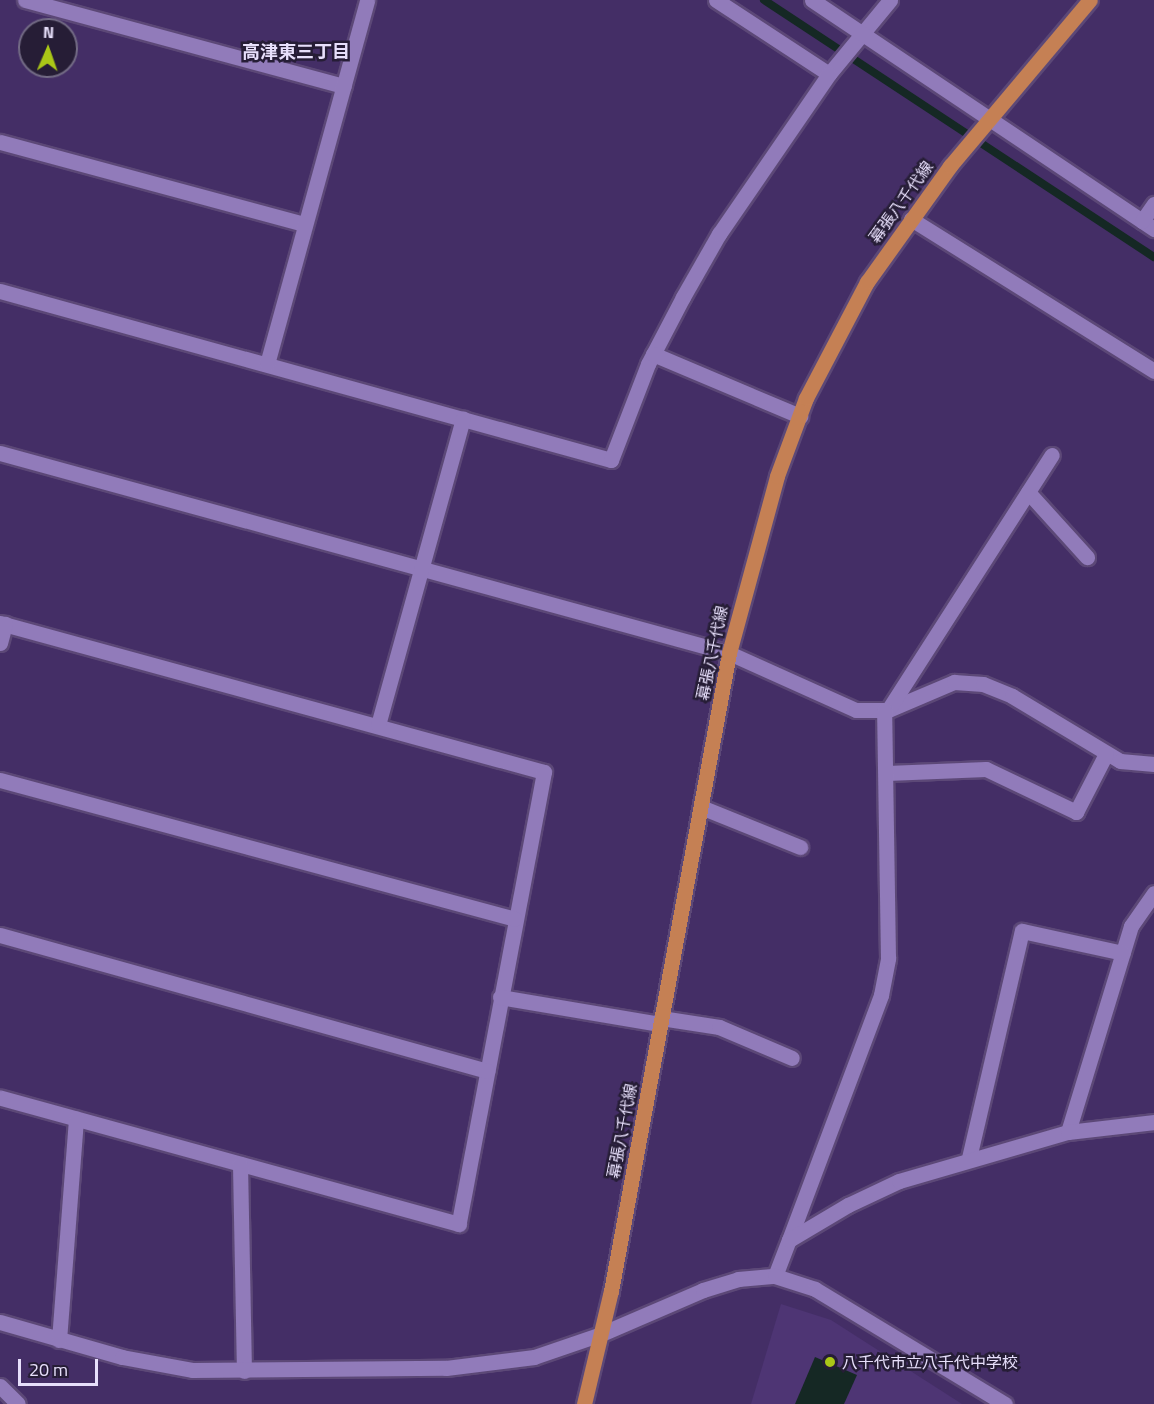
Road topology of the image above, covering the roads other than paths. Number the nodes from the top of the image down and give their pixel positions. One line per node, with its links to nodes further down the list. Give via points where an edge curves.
1 (25, 0): 9 (street)
2 (367, 0): 9 (street)
3 (716, 0): 8 (street)
4 (812, 0): 7 (street)
5 (890, 0): 7 (street)
6 (1090, 0): 10 (main road, 幕張八千代線)
7 (861, 34): 8 (street); 10 (street)
8 (829, 74): 17 (street, via 719,234)
9 (344, 86): 14 (street)
10 (989, 122): 13 (main road, 幕張八千代線); 15 (street)
11 (0, 142): 14 (street)
12 (1154, 204): 15 (street)
13 (911, 219): 19 (street); 20 (main road, 幕張八千代線, via 840,329)
14 (304, 224): 18 (street)
15 (1148, 225)
16 (0, 291): 18 (street)
17 (653, 354): 20 (street); 21 (street, via 611,460)
18 (267, 364): 21 (street)
19 (1154, 371)
20 (800, 416): 29 (main road, 幕張八千代線, via 777,476)
21 (463, 419): 26 (street)
22 (0, 453): 26 (street)
23 (1052, 454): 24 (street)
24 (1028, 492): 25 (street); 30 (street)
25 (1087, 558)
26 (423, 570): 29 (street); 31 (street)
27 (3, 623): 28 (street); 31 (street)
28 (0, 643)
29 (729, 653): 30 (street, via 856,710); 36 (main road, 幕張八千代線)
30 (886, 710): 32 (street, via 954,682 983,684 1011,696); 34 (street)
31 (378, 725): 39 (street, via 544,772)
32 (1106, 754): 33 (street, via 1120,761); 34 (street, via 1076,812 986,769)
33 (1154, 764)
34 (887, 773): 52 (street, via 888,958 881,995)
35 (0, 780): 39 (street)
36 (701, 807): 37 (street); 43 (main road, 幕張八千代線)
37 (800, 847)
38 (1154, 894): 41 (street, via 1131,926)
39 (515, 919): 42 (street)
40 (0, 935): 45 (street)
41 (1123, 953): 49 (street); 50 (street, via 1022,931)
42 (500, 997): 43 (street); 45 (street)
43 (661, 1021): 44 (street, via 719,1027); 55 (main road, 幕張八千代線)
44 (792, 1058)
45 (487, 1071): 51 (street, via 459,1224)
46 (0, 1098): 47 (street)
47 (76, 1119): 51 (street); 56 (street)
48 (1154, 1122): 49 (street)
49 (1068, 1132): 50 (street)
50 (969, 1158): 52 (street, via 899,1181)
51 (240, 1164): 57 (street)
52 (789, 1240): 53 (street)
53 (775, 1276): 55 (street, via 738,1279 703,1290); 61 (street, via 814,1289)
54 (0, 1322): 56 (street)
55 (601, 1334): 57 (street, via 534,1357 446,1368); 60 (main road, 幕張八千代線)
56 (59, 1340): 57 (street, via 192,1370)
57 (244, 1371)
58 (0, 1386): 59 (street)
59 (18, 1404)
60 (584, 1404)
61 (1005, 1404)

